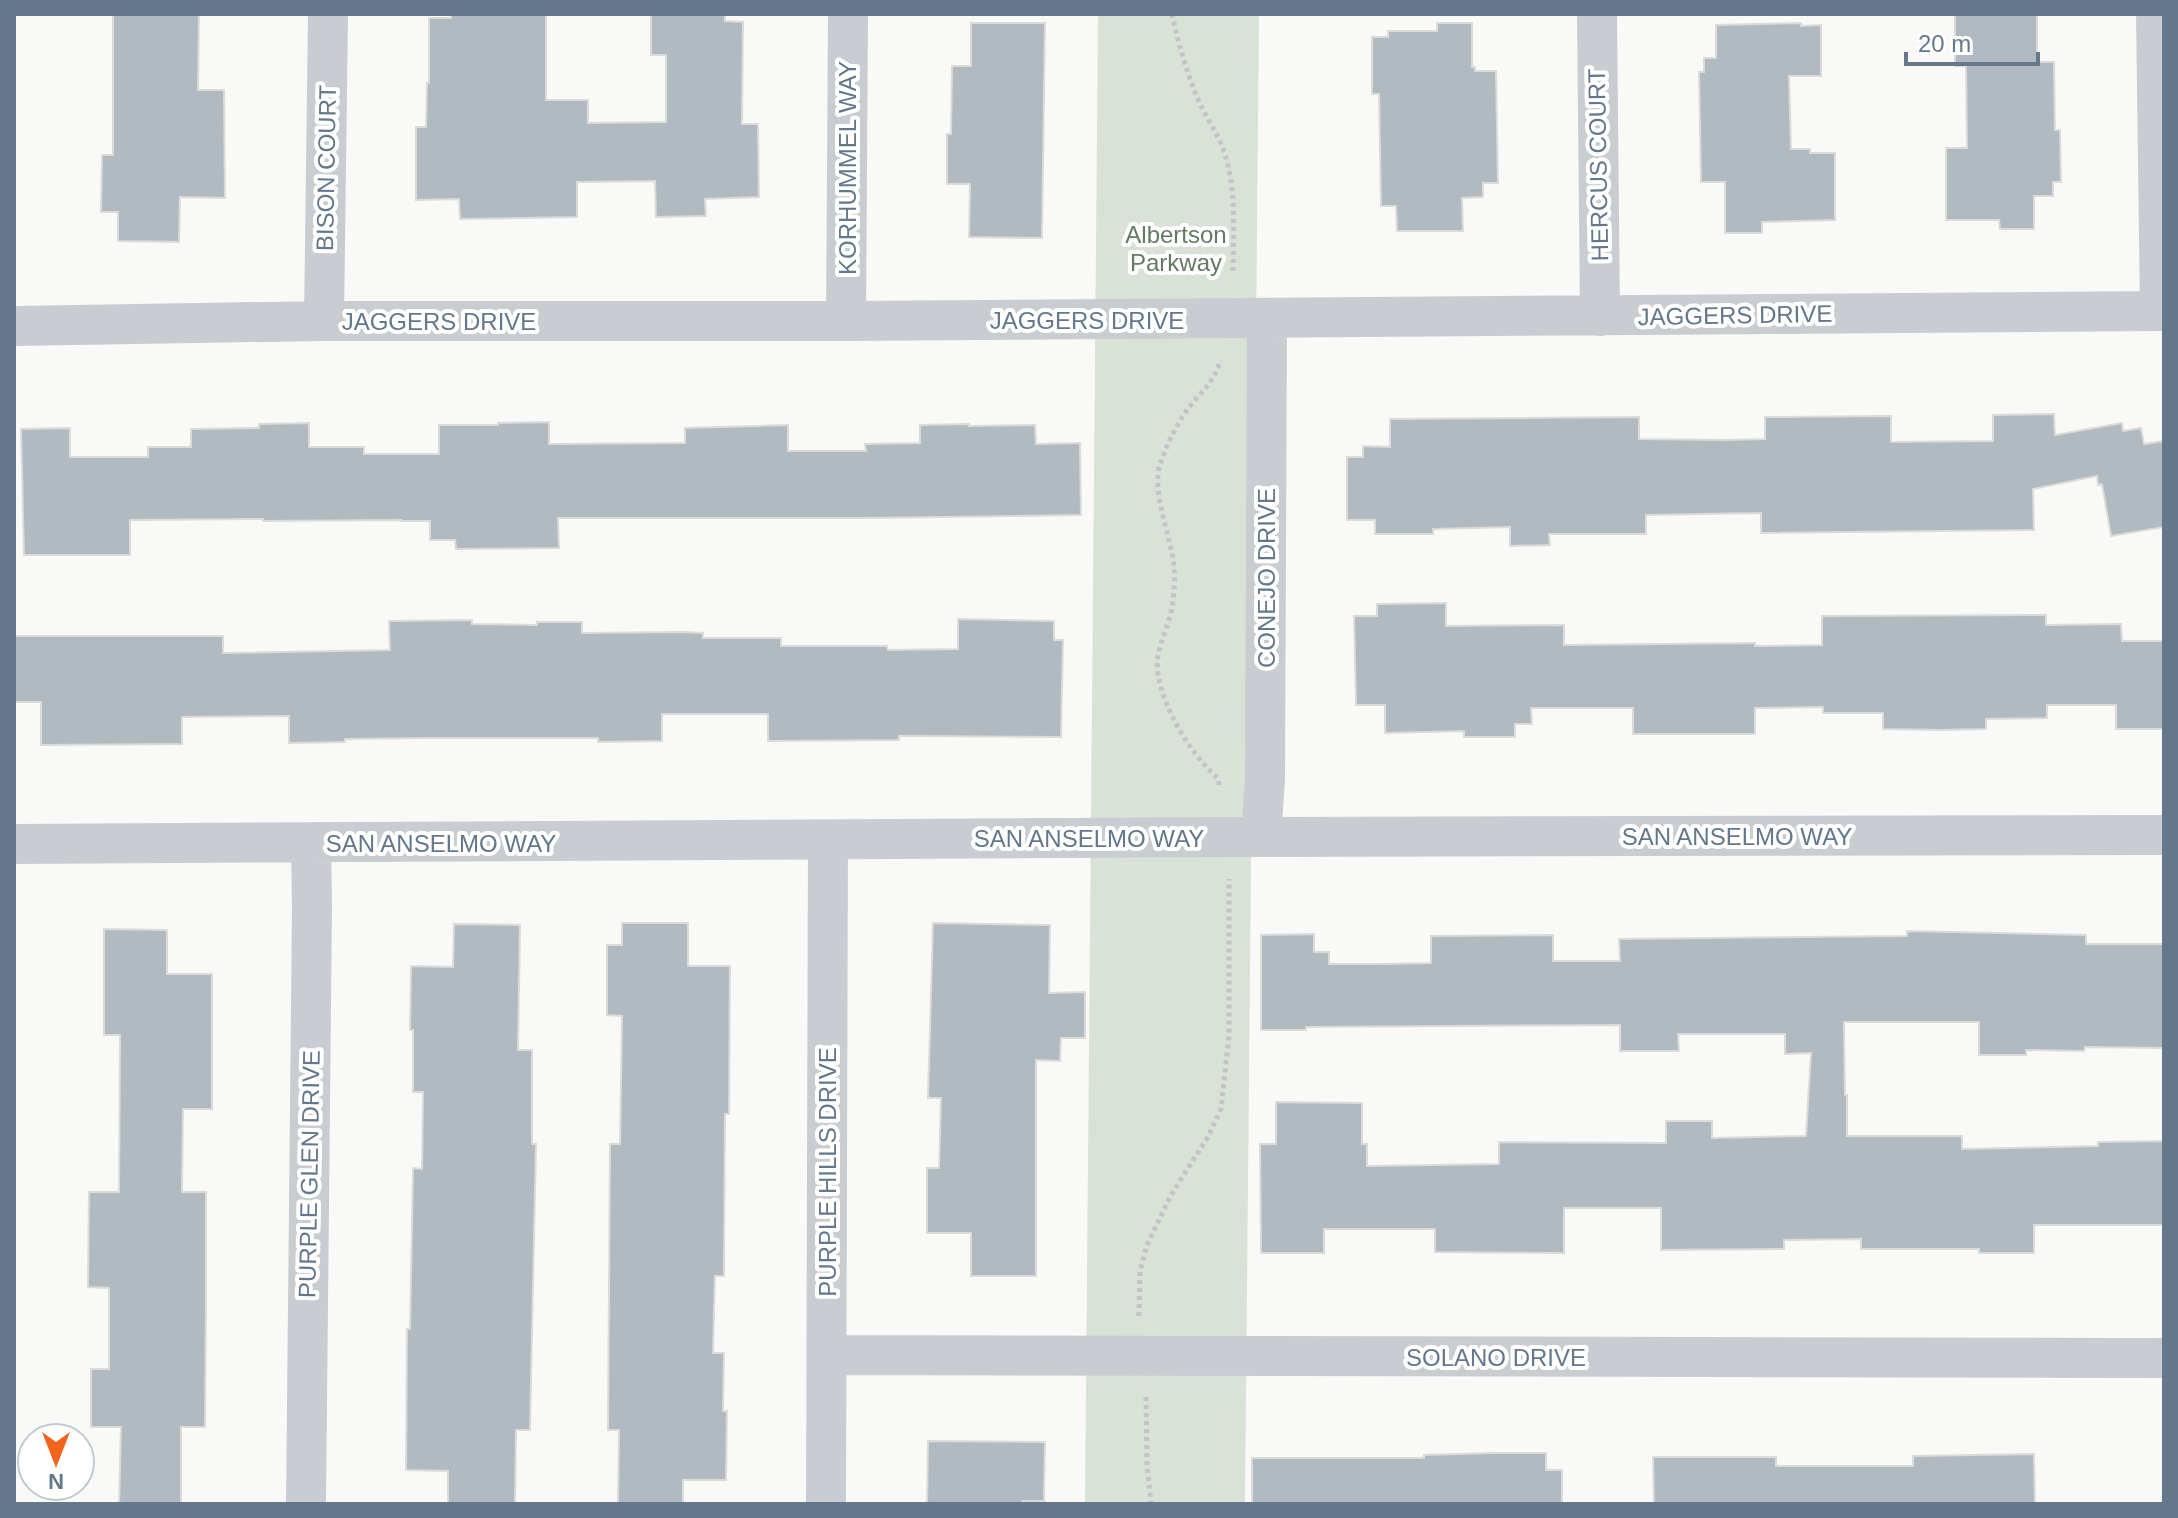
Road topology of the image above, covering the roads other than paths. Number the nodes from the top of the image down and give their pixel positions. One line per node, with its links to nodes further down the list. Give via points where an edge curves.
1 (328, 14): 7 (street, BISON COURT)
2 (848, 14): 8 (street, KORHUMMEL WAY)
3 (1597, 14): 5 (street, HERCUS COURT)
4 (2156, 14): 5 (street, JAGGERS DRIVE, via 2160,311)
5 (1600, 316): 6 (street, JAGGERS DRIVE)
6 (1247, 319): 8 (street, JAGGERS DRIVE); 11 (street, CONEJO DRIVE, via 1265,779)
7 (324, 321): 8 (street, JAGGERS DRIVE); 9 (street, JAGGERS DRIVE)
8 (846, 321)
9 (14, 326)
10 (2164, 835): 11 (street, SAN ANSELMO WAY)
11 (1243, 837): 12 (street, SAN ANSELMO WAY)
12 (828, 840): 13 (street, SAN ANSELMO WAY); 15 (street, PURPLE HILLS DRIVE)
13 (311, 843): 14 (street, SAN ANSELMO WAY); 17 (street, PURPLE GLEN DRIVE)
14 (14, 844)
15 (827, 1355): 16 (street, SOLANO DRIVE); 18 (street, PURPLE HILLS DRIVE)
16 (2164, 1358)
17 (306, 1504)
18 (826, 1504)

